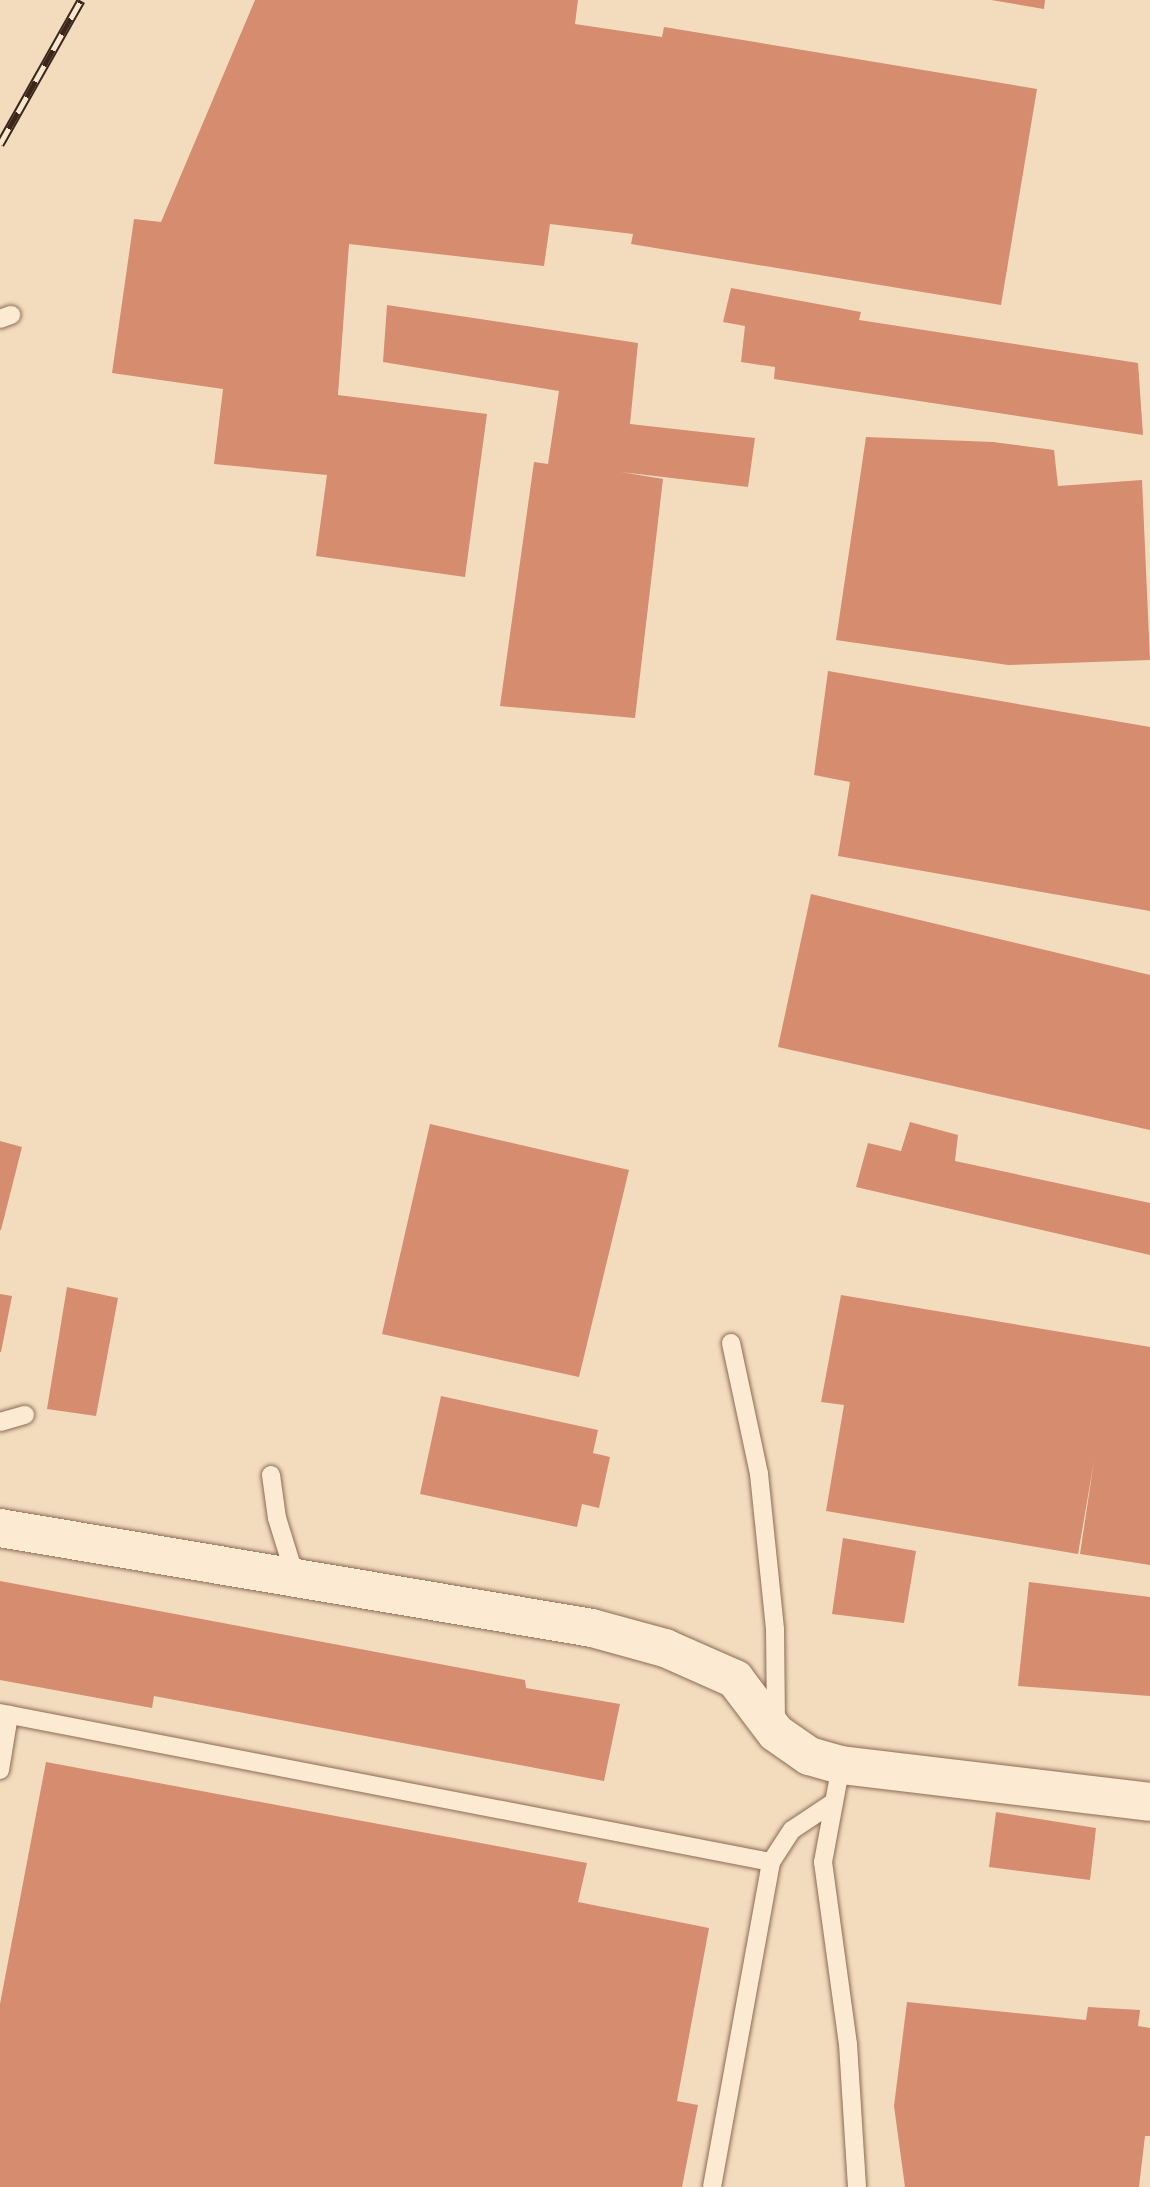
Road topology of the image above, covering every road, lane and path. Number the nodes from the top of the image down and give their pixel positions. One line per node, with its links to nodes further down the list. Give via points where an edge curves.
1 (731, 1343): 8 (lane, via 759,1474 775,1629)
2 (25, 1415): 3 (lane)
3 (0, 1422)
4 (271, 1475): 6 (lane, via 277,1518)
5 (0, 1528): 6 (street)
6 (295, 1576): 8 (street, via 592,1628 665,1648 735,1679)
7 (5, 1714): 10 (lane); 13 (lane)
8 (776, 1733): 9 (street, via 809,1756)
9 (841, 1765): 11 (lane); 12 (street)
10 (0, 1770)
11 (834, 1802): 13 (lane, via 792,1830); 15 (lane, via 823,1862 848,2044)
12 (1150, 1802)
13 (771, 1862): 14 (lane)
14 (712, 2187)
15 (857, 2187)

